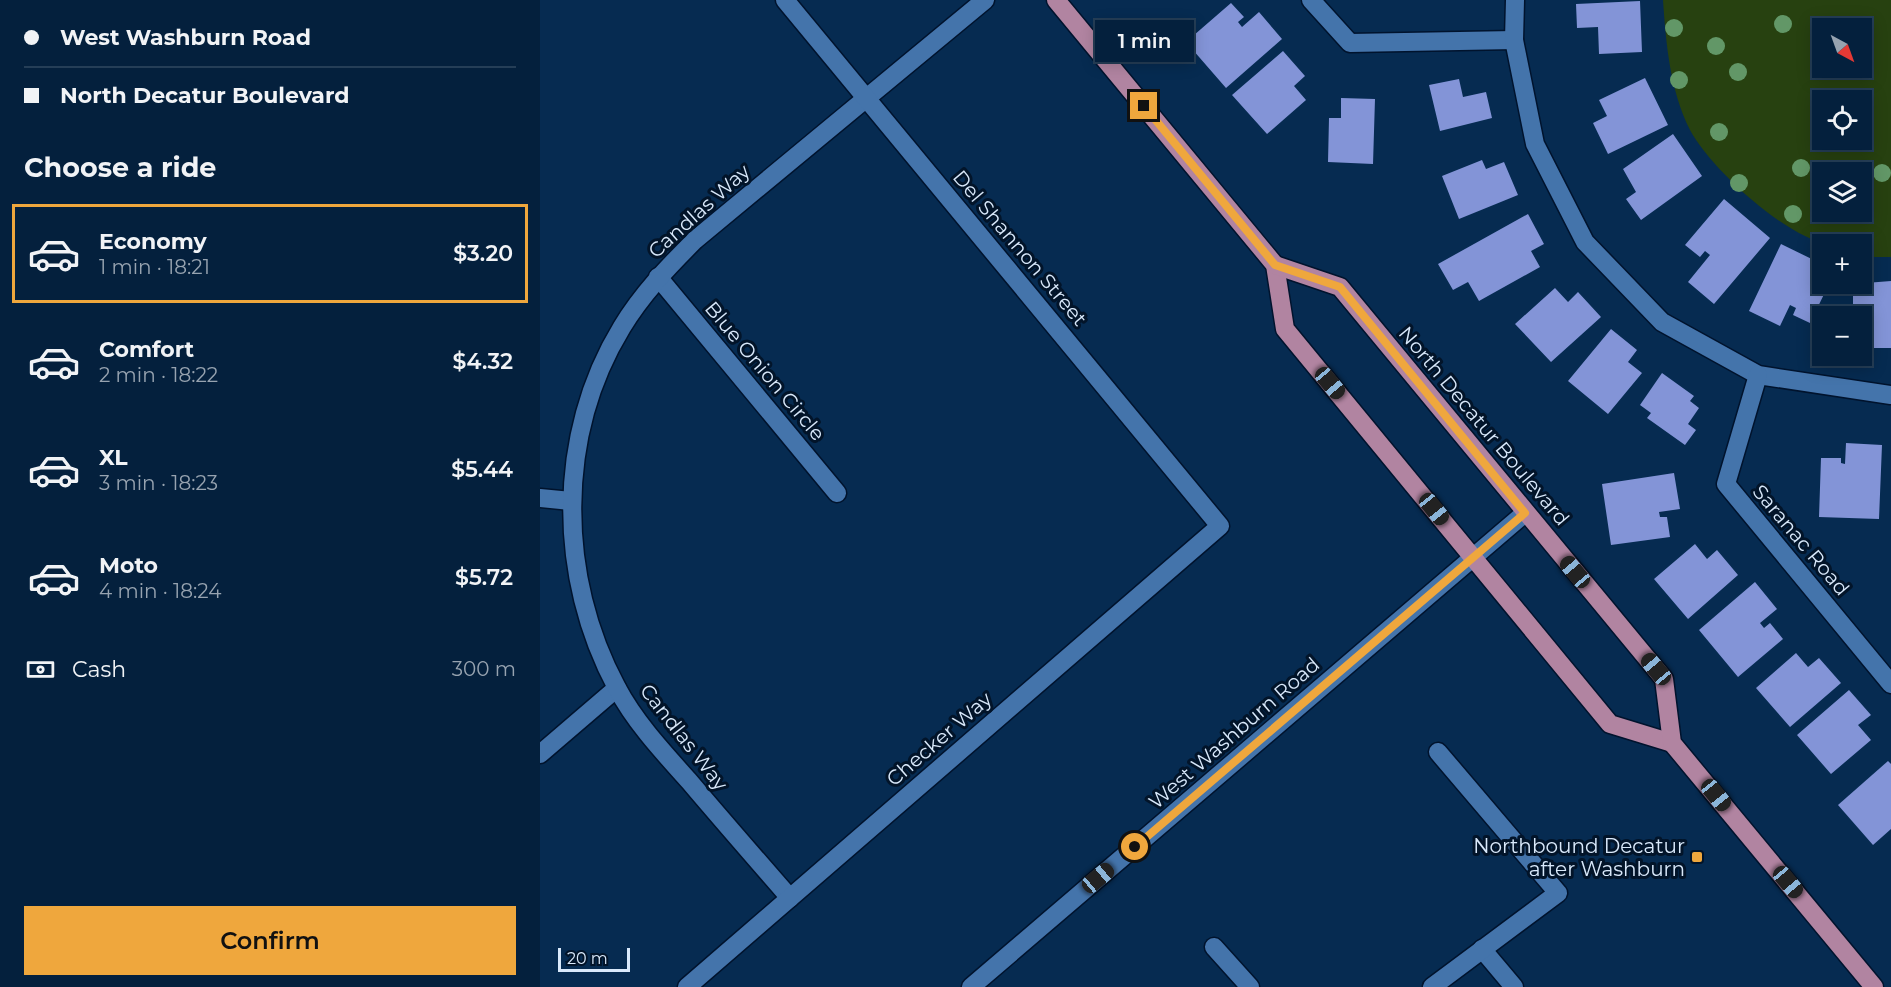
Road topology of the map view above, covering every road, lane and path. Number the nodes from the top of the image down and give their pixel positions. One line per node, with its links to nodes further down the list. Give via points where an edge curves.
1 (785, 0): 7 (street, Del Shannon Street)
2 (985, 0): 7 (street, Candlas Way)
3 (1056, 0): 8 (main road)
4 (1311, 0): 6 (street, via 1350,43)
5 (1515, 0): 6 (street)
6 (1514, 40): 10 (street, via 1535,144 1585,242 1662,322)
7 (867, 98): 9 (street, Candlas Way, via 695,240); 16 (street, Del Shannon Street)
8 (1275, 265): 15 (main road, North Decatur Boulevard, via 1340,287); 17 (main road, via 1285,329)
9 (658, 277): 12 (street, Blue Onion Circle); 14 (street, Candlas Way, via 622,327 595,381 578,440)
10 (1758, 375): 11 (street); 18 (street, Saranac Road, via 1726,484)
11 (1891, 395)
12 (837, 494)
13 (540, 498): 14 (street)
14 (571, 501): 19 (street, Candlas Way, via 581,598)
15 (1525, 513): 17 (street, West Washburn Road); 20 (main road, North Decatur Boulevard, via 1664,679)
16 (1220, 526): 23 (street, Checker Way)
17 (1474, 557): 20 (main road, via 1610,724); 27 (street, West Washburn Road)
18 (1891, 684)
19 (617, 688): 22 (street); 23 (street, Candlas Way, via 652,739)
20 (1672, 743): 31 (main road)
21 (1438, 752): 25 (street, via 1558,893)
22 (540, 754)
23 (790, 898): 26 (street, Checker Way)
24 (1214, 947): 28 (street)
25 (1482, 949): 29 (street); 30 (street)
26 (687, 987)
27 (971, 987)
28 (1250, 987)
29 (1432, 987)
30 (1514, 987)
31 (1874, 987)

